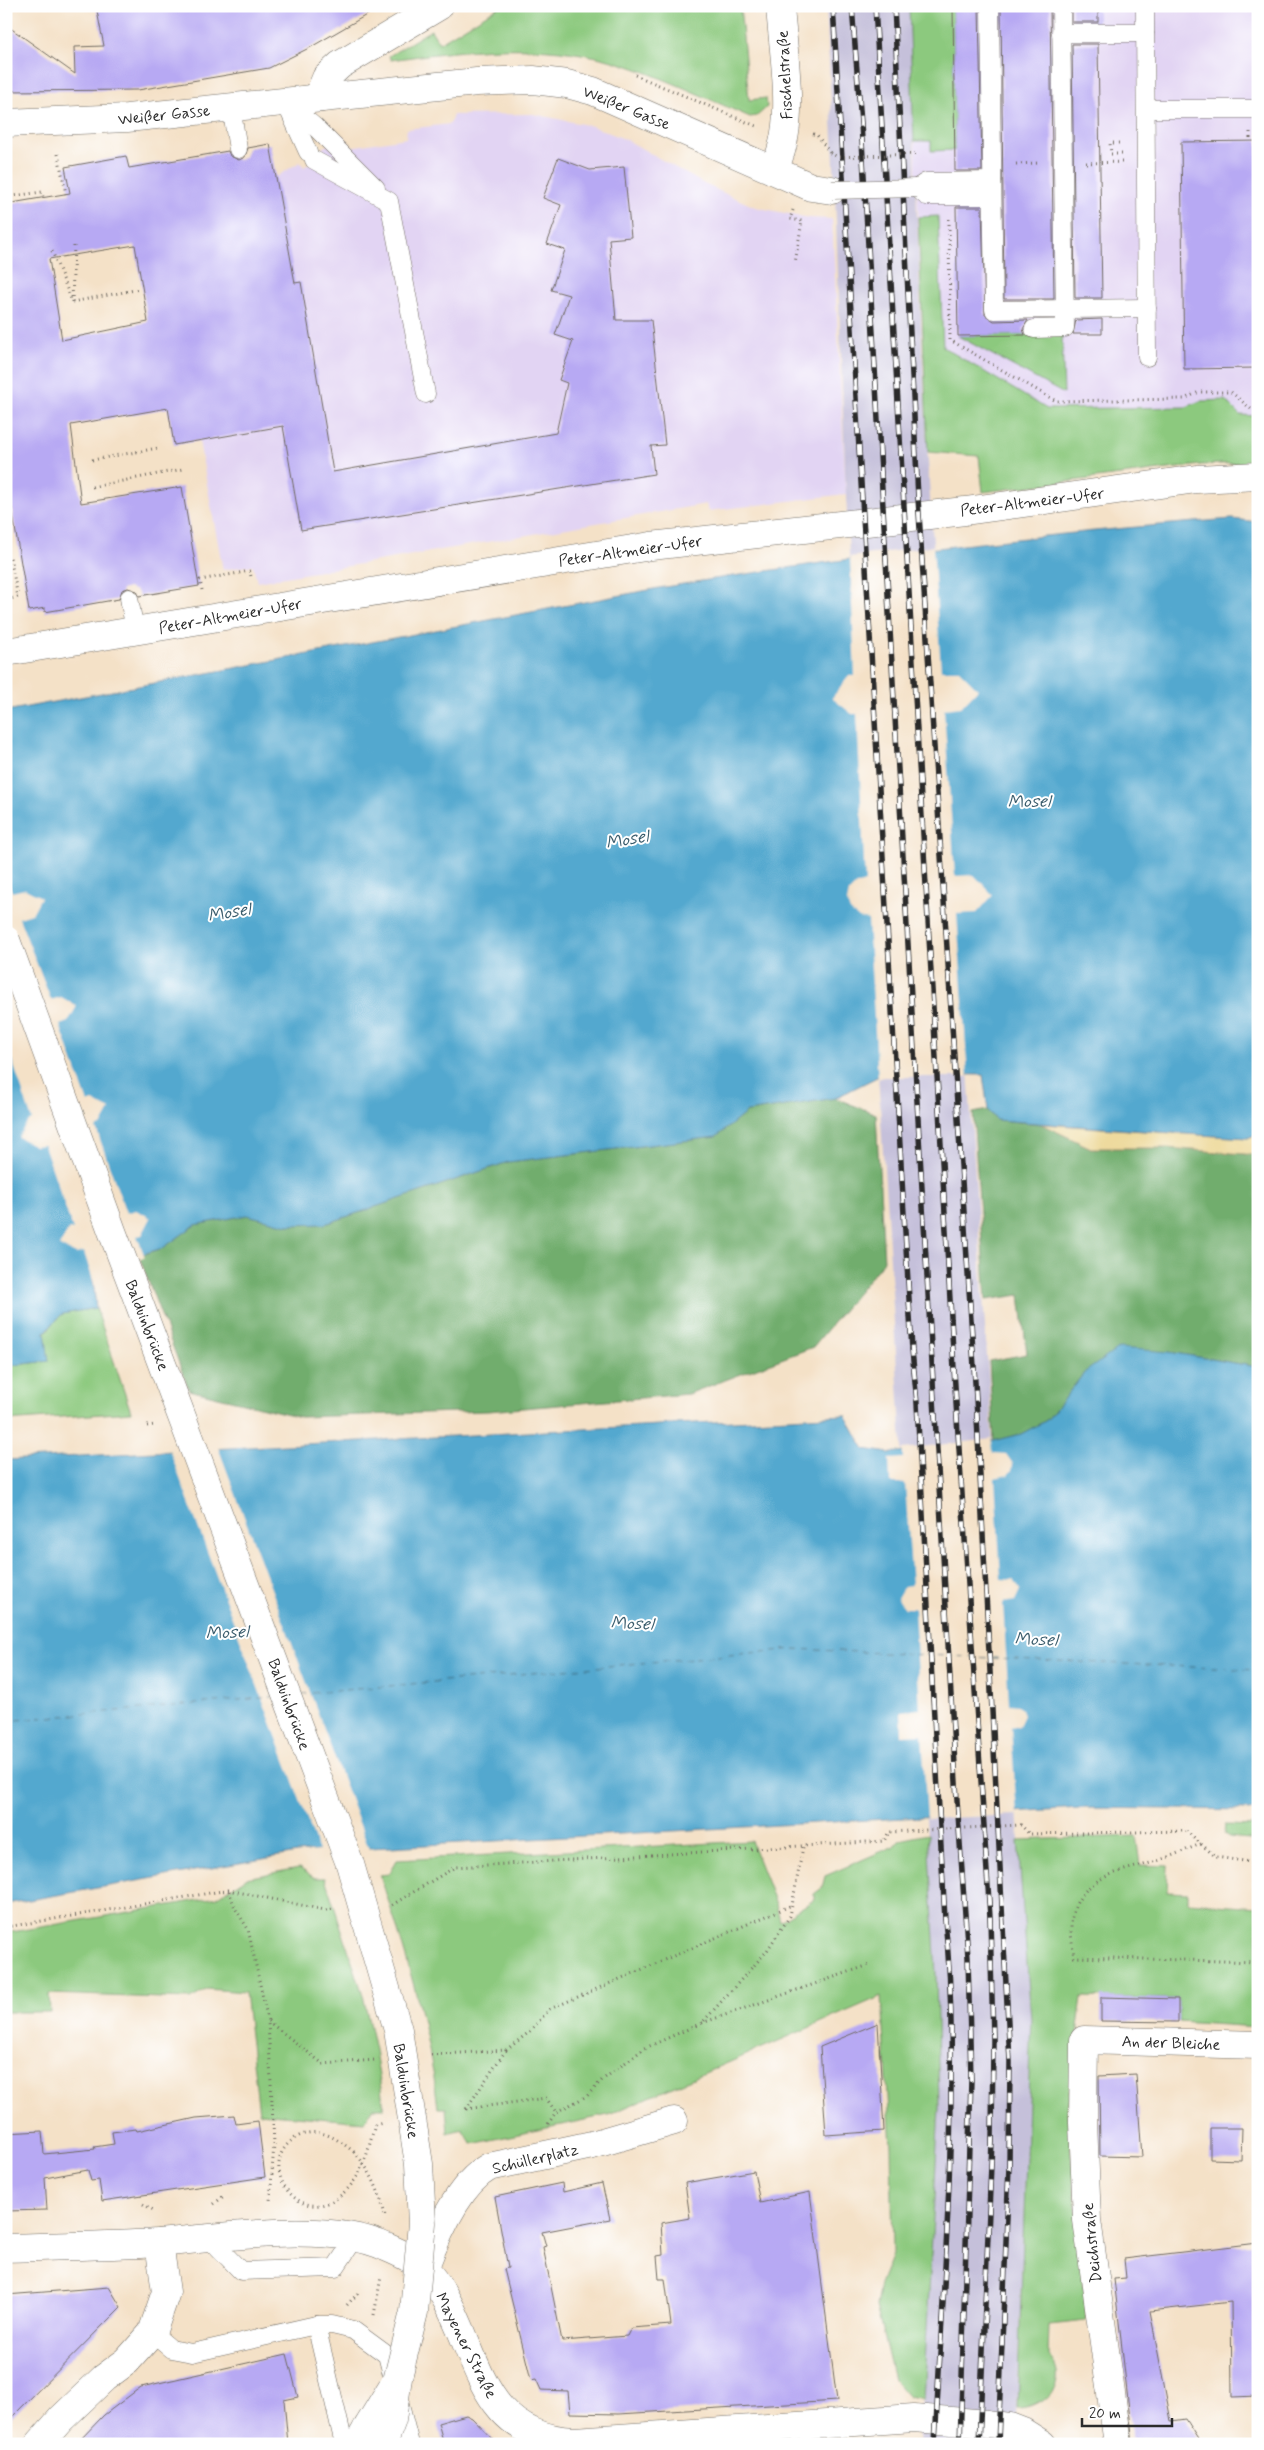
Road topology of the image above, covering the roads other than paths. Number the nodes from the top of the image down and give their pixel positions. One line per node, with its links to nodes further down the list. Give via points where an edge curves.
1 (439, 6): 8 (street, via 336,68 322,84)
2 (780, 6): 15 (street, Fischelstraße, via 788,118 784,146)
3 (990, 6): 16 (lane)
4 (1061, 6): 6 (lane)
5 (1145, 6): 7 (lane)
6 (1061, 33): 7 (lane); 20 (lane)
7 (1145, 33): 11 (lane)
8 (321, 98): 9 (street, Weißer Gasse); 15 (street, Weißer Gasse, via 496,80 567,84 606,96)
9 (284, 101): 10 (street, Weißer Gasse); 18 (lane, via 332,143); 18 (lane, via 311,156)
10 (231, 107): 13 (street, Weißer Gasse, via 127,118); 14 (lane)
11 (1146, 109): 12 (lane); 19 (lane)
12 (1258, 109)
13 (6, 123)
14 (238, 149)
15 (773, 170): 17 (street, Weißer Gasse, via 812,188)
16 (992, 180): 17 (lane, bridge, via 926,196 917,188); 20 (lane, via 994,310)
17 (832, 190)
18 (389, 201): 23 (lane)
19 (1147, 308): 20 (lane); 22 (lane)
20 (1065, 310): 21 (lane, via 1065,328)
21 (1034, 329)
22 (1147, 358)
23 (426, 394)
24 (1258, 476): 26 (street, Peter-Altmeier-Ufer, via 1197,479 965,511 651,546)
25 (129, 598): 26 (lane)
26 (135, 631): 27 (street, Peter-Altmeier-Ufer)
27 (6, 652)
28 (6, 940): 39 (street, Balduinbrücke, bridge, via 350,1864 383,1972 408,2084 421,2189 418,2284)
29 (1084, 2040): 30 (street, An der Bleiche); 47 (street, Deichstraße, via 1087,2220)
30 (1258, 2045)
31 (674, 2121): 36 (street, Schüllerplatz, via 592,2145 489,2167 478,2173 469,2182 435,2239)
32 (209, 2238): 33 (street, via 315,2233); 33 (lane, via 241,2271 335,2268); 34 (street)
33 (355, 2238): 36 (street, via 385,2246)
34 (159, 2242): 35 (street); 38 (street, via 166,2292)
35 (6, 2248)
36 (424, 2269): 40 (street, Mayener Straße, via 443,2293 472,2363 494,2401 517,2422)
37 (316, 2325): 38 (lane, via 192,2353 171,2349); 42 (lane); 45 (lane, via 354,2330 387,2355)
38 (152, 2333): 41 (street)
39 (398, 2377): 43 (street, Balduinbrücke, bridge); 44 (street, Balduinbrücke, bridge, via 392,2420)
40 (555, 2442): 46 (street, Mayener Straße, via 914,2418 1010,2428)
41 (39, 2444)
42 (344, 2444)
43 (358, 2444)
44 (383, 2444)
45 (410, 2444)
46 (1042, 2444)
47 (1118, 2444)

